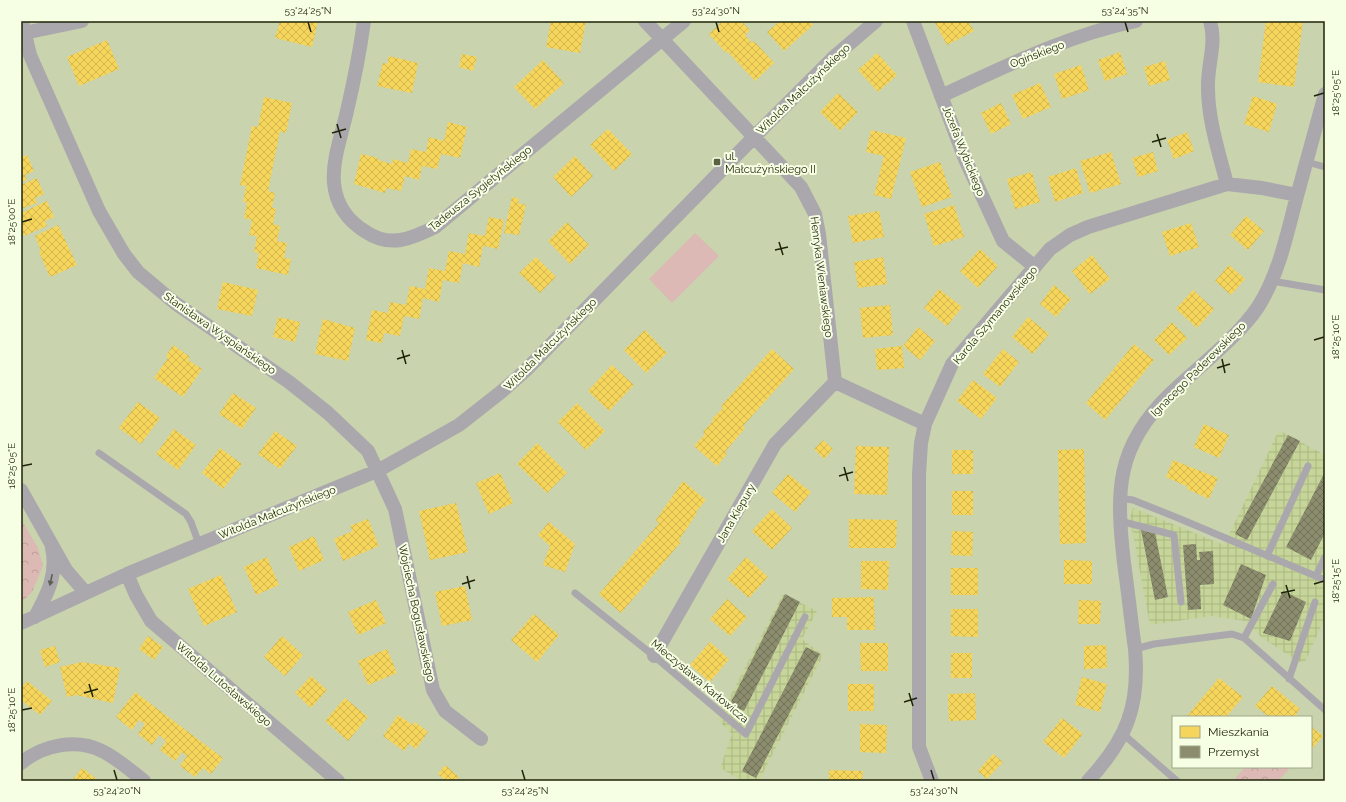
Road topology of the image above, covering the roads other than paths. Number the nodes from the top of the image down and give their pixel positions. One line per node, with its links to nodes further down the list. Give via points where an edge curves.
1 (82, 21): 9 (street)
2 (364, 21): 10 (street, Tadeusza Sygietyńskiego, via 357,70 335,163 334,183 341,207 353,224 372,236 396,241 412,238 435,227)
3 (645, 21): 10 (street, Henryka Wieniawskiego)
4 (684, 21): 10 (street, Tadeusza Sygietyńskiego)
5 (876, 21): 13 (street, Witolda Małcużyńskiego, via 836,56)
6 (913, 21): 12 (street, Józefa Wybickiego)
7 (1136, 21): 12 (street, Ogińskiego, via 1085,35 1016,61)
8 (1210, 21): 16 (street, via 1214,34 1208,86 1209,109)
9 (23, 27): 25 (street, Stanisława Wyspiańskiego, via 30,55 110,234 138,272 175,303 289,382 328,413 368,451)
10 (662, 39): 13 (street, Henryka Wieniawskiego)
11 (1325, 94): 14 (street, Ignacego Paderewskiego)
12 (941, 96): 18 (street, Józefa Wybickiego, via 965,159 1003,241)
13 (755, 136): 21 (street, Henryka Wieniawskiego, via 801,187 814,214 819,234); 25 (street, Witolda Małcużyńskiego, via 511,384 459,425)
14 (1307, 162): 15 (lane); 17 (street, Ignacego Paderewskiego)
15 (1325, 167)
16 (1227, 184): 17 (street, Karola Szymanowskiego); 18 (street, Karola Szymanowskiego, via 1088,227 1070,235 1050,249)
17 (1297, 195): 19 (street, Ignacego Paderewskiego)
18 (1035, 267): 22 (street, Karola Szymanowskiego, via 952,364)
19 (1272, 281): 20 (lane); 27 (street, Ignacego Paderewskiego, via 1258,307 1241,327 1150,415 1128,454)
20 (1325, 290)
21 (835, 382): 22 (street); 46 (street, Jana Kiepury, via 775,444)
22 (925, 424): 54 (street, Karola Szymanowskiego, via 919,474 919,747)
23 (100, 453): 30 (lane, via 186,514)
24 (1308, 466): 31 (lane)
25 (379, 470): 30 (street, Witolda Małcużyńskiego); 50 (street, Wojciecha Bogusławskiego, via 395,510 433,690 446,711)
26 (21, 490): 29 (street)
27 (1119, 498): 28 (street, Ignacego Paderewskiego); 31 (lane, via 1133,500 1159,510)
28 (1119, 521): 39 (lane, via 1174,536); 45 (street, Ignacego Paderewskiego)
29 (50, 542): 37 (street, via 66,570); 41 (street, one-way to 41, via 54,557 52,579)
30 (199, 544): 33 (street, Witolda Małcużyńskiego)
31 (1267, 556): 34 (lane)
32 (1325, 557): 34 (lane)
33 (127, 574): 37 (street, Witolda Małcużyńskiego); 53 (street, Witolda Lutosławskiego, via 151,621)
34 (1316, 576): 35 (lane)
35 (1325, 580)
36 (1273, 584): 44 (lane)
37 (85, 592): 41 (street, Witolda Małcużyńskiego)
38 (575, 593): 46 (lane, Mieczysława Karłowicza)
39 (1181, 602)
40 (1315, 602): 47 (lane)
41 (35, 617): 43 (street, Witolda Małcużyńskiego)
42 (805, 617): 46 (lane, Mieczysława Karłowicza, via 746,734)
43 (21, 623)
44 (1244, 638): 45 (lane, via 1232,634 1154,644); 47 (lane)
45 (1135, 649): 49 (street, Ignacego Paderewskiego, via 1136,691 1132,714)
46 (654, 656)
47 (1289, 679): 48 (lane)
48 (1325, 710)
49 (1123, 734): 55 (street, Ignacego Paderewskiego, via 1101,767); 56 (lane)
50 (481, 740)
51 (21, 763): 52 (street, via 52,747 76,744 90,746 113,757)
52 (144, 781)
53 (338, 781)
54 (932, 781)
55 (1088, 781)
56 (1177, 781)

